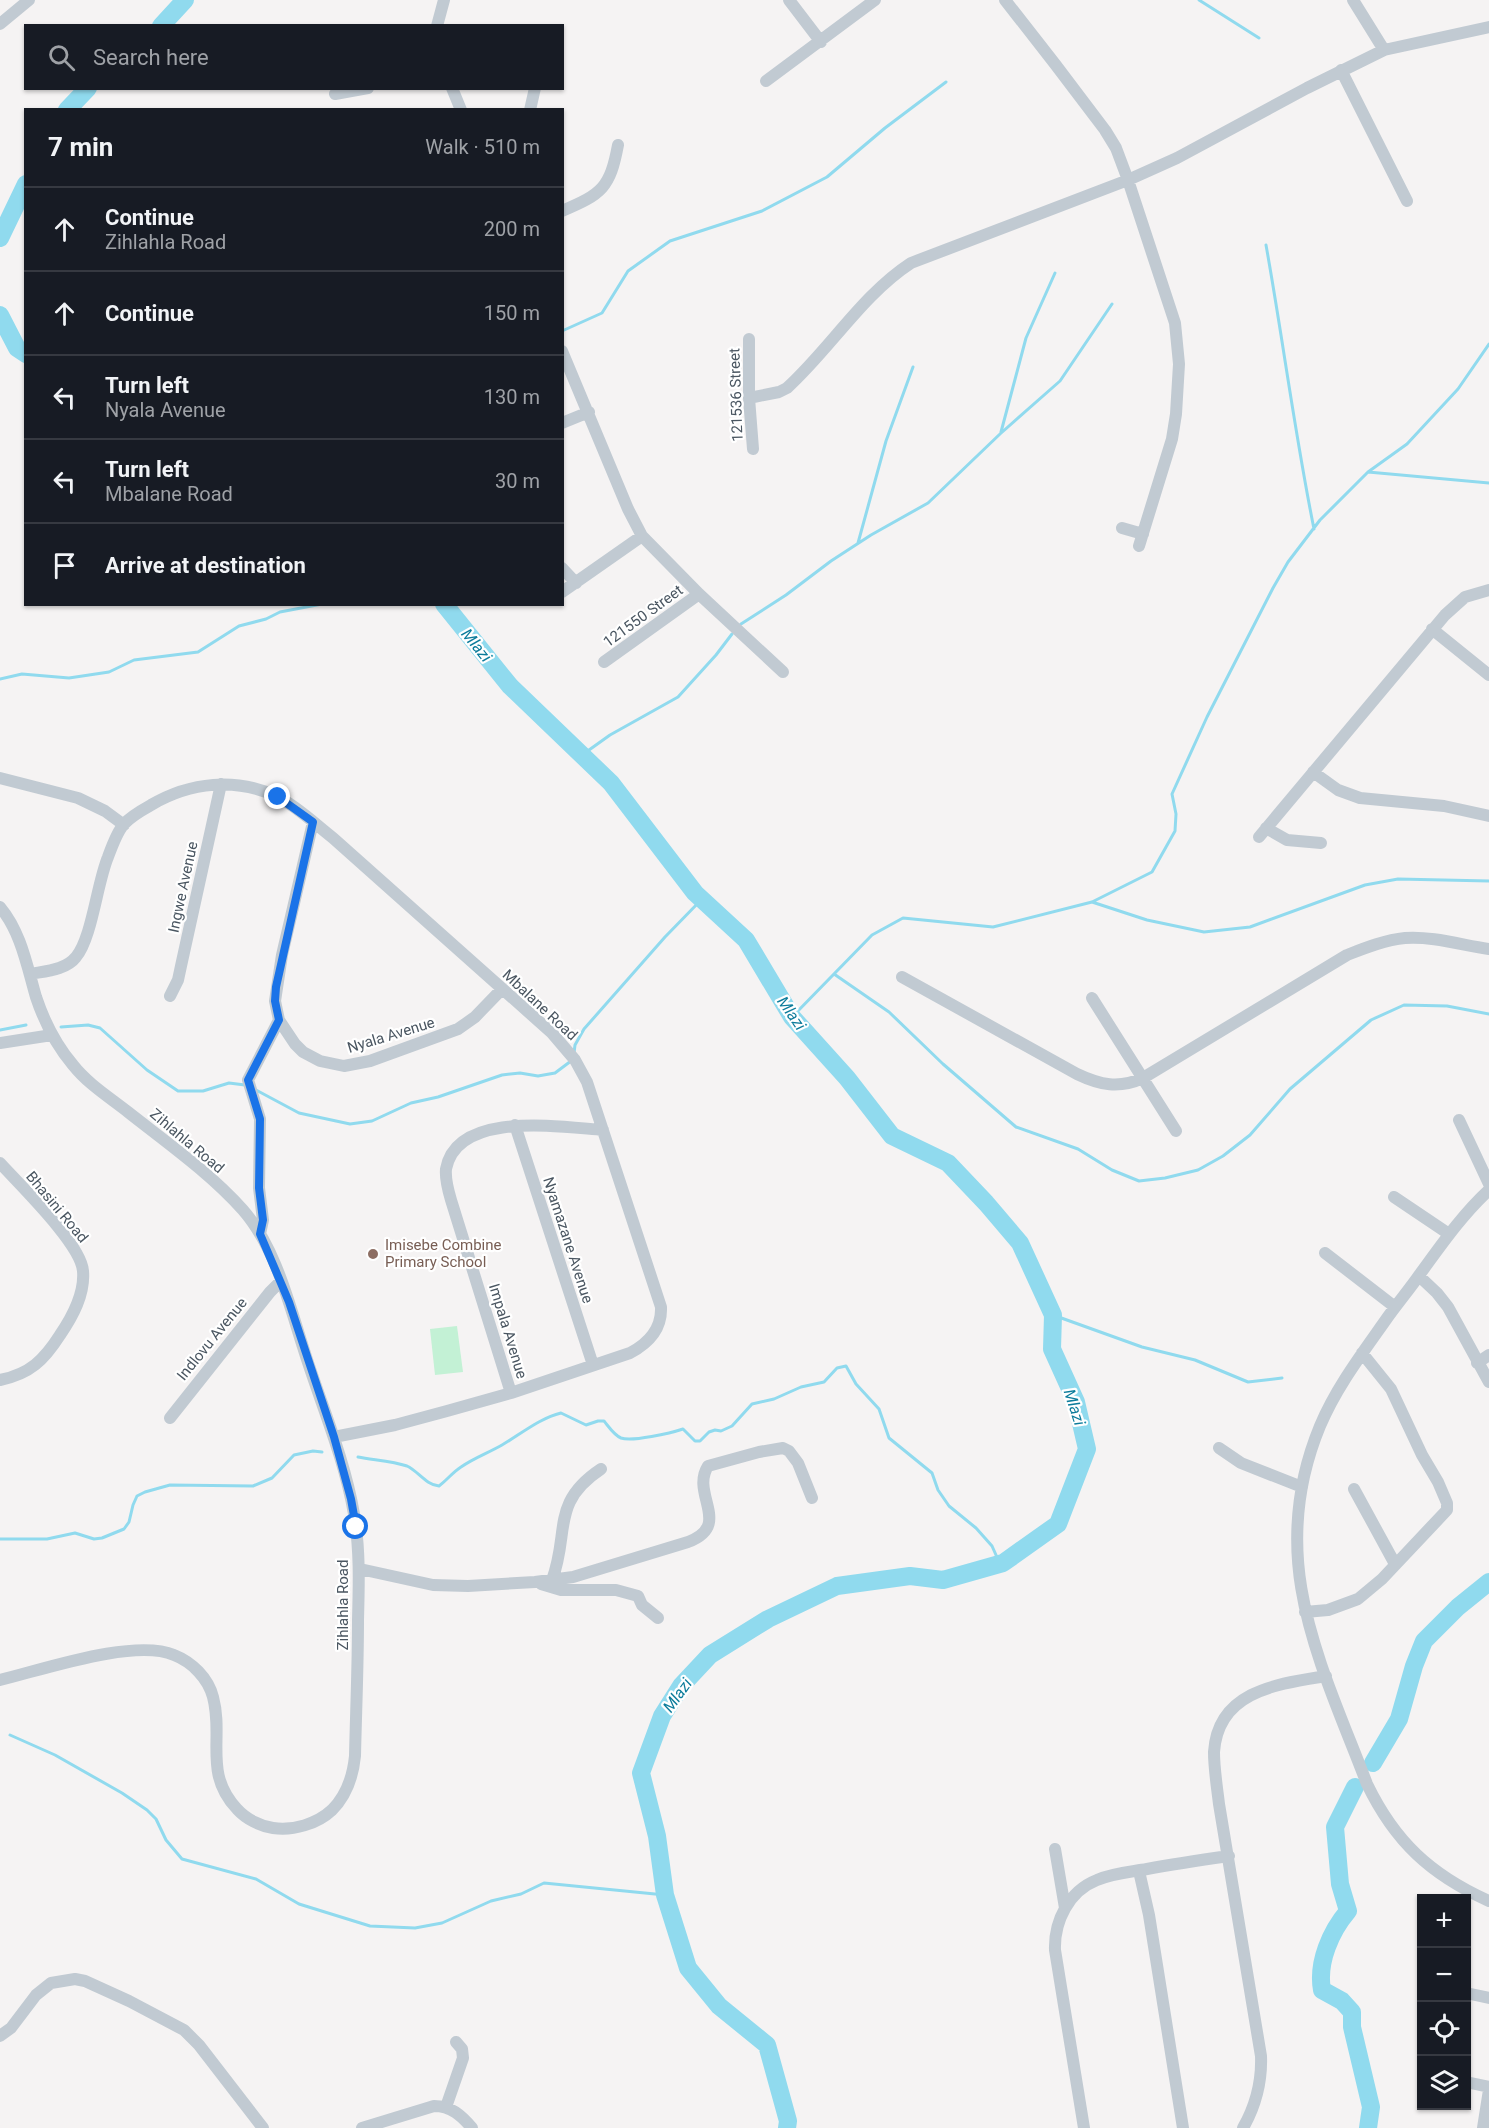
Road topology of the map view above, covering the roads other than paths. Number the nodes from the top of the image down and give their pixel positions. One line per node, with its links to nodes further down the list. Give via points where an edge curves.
1 (29, 0): 7 (street)
2 (444, 0): 8 (street)
3 (789, 0): 10 (street)
4 (875, 0): 10 (street)
5 (1005, 0): 21 (street, via 1105,130)
6 (1353, 0): 11 (street)
7 (0, 24)
8 (438, 24)
9 (1489, 27): 11 (street)
10 (821, 42): 13 (street)
11 (1384, 50): 12 (street)
12 (1341, 70): 21 (street); 22 (street)
13 (766, 81)
14 (357, 90): 17 (street)
15 (453, 90): 18 (street)
16 (535, 90): 19 (street)
17 (335, 94)
18 (460, 108)
19 (530, 108)
20 (618, 145): 23 (street, via 611,175 602,189 591,199)
21 (1128, 180): 26 (street, via 911,263 874,296 787,388); 30 (street, via 1169,300 1179,364 1172,439 1141,540)
22 (1407, 201)
23 (564, 210)
24 (749, 339): 26 (street, 121536 Street)
25 (564, 356): 27 (street)
26 (749, 398): 29 (street, 121536 Street)
27 (589, 412): 28 (street); 31 (street)
28 (564, 422)
29 (753, 449)
30 (1122, 528)
31 (642, 536): 33 (street); 36 (street)
32 (564, 570): 33 (street)
33 (576, 583): 35 (street)
34 (1489, 590): 37 (street, via 1474,593 1458,603)
35 (564, 591)
36 (699, 594): 38 (street, 121550 Street); 39 (street)
37 (1432, 629): 40 (street); 41 (street)
38 (604, 662)
39 (783, 672)
40 (1489, 675)
41 (1313, 772): 44 (street, via 1352,796 1444,806); 47 (street, via 1262,832 1287,840)
42 (0, 778): 46 (street, via 78,798)
43 (221, 784): 45 (street, Mbalane Road, via 263,791); 46 (street, Mbalane Road, via 170,795); 53 (street, Ingwe Avenue, via 181,966)
44 (1489, 816)
45 (313, 822): 52 (street, Mbalane Road); 55 (street, Nyala Avenue, via 276,987)
46 (124, 825): 50 (street, Mbalane Road, via 104,866 81,950 67,965)
47 (1322, 843)
48 (0, 907): 50 (street, Zihlahla Road, via 13,926)
49 (1489, 949): 58 (street, via 1404,938 1365,948 1347,955)
50 (30, 974): 56 (street, Zihlahla Road)
51 (902, 977): 58 (street, via 1087,1079 1112,1086)
52 (502, 989): 55 (street, Nyala Avenue, via 458,1029 344,1066 311,1058 295,1044); 61 (street, Mbalane Road, via 552,1032 575,1060)
53 (170, 996)
54 (1092, 998): 58 (street)
55 (279, 1020): 66 (street, via 248,1080 260,1119)
56 (52, 1035): 57 (street); 66 (street, Zihlahla Road, via 82,1075 231,1197)
57 (0, 1043)
58 (1143, 1078): 62 (street)
59 (1458, 1120): 64 (street)
60 (515, 1125): 61 (street, Impala Avenue); 75 (street, Nyamazane Avenue); 78 (street, Impala Avenue, via 488,1130 462,1143 449,1161 446,1175)
61 (603, 1130): 75 (street, Mbalane Road, via 661,1315 654,1334 641,1347)
62 (1176, 1131)
63 (0, 1162): 76 (street, Bhasini Road, via 74,1247 83,1270 76,1308 50,1349 32,1368)
64 (1488, 1190): 67 (street)
65 (1394, 1197): 67 (street)
66 (260, 1234): 70 (street, Zihlahla Road)
67 (1449, 1234): 69 (street)
68 (1325, 1253): 71 (street)
69 (1419, 1276): 71 (street); 74 (street, via 1448,1307)
70 (281, 1281): 79 (street, Indlovu Avenue); 80 (street, Zihlahla Road)
71 (1395, 1307): 72 (street)
72 (1362, 1353): 83 (street, via 1320,1427); 86 (street, via 1391,1389 1447,1503 1446,1513)
73 (1489, 1355): 74 (street)
74 (1477, 1363): 77 (street)
75 (592, 1365): 78 (street, Mbalane Road)
76 (0, 1380)
77 (1489, 1382)
78 (511, 1393): 80 (street, Mbalane Road, via 419,1419)
79 (170, 1418)
80 (334, 1437): 87 (street, Zihlahla Road, via 351,1499)
81 (1219, 1448): 83 (street, via 1241,1463)
82 (601, 1468): 88 (street, via 580,1484 568,1504)
83 (1302, 1487): 90 (street, via 1297,1549)
84 (1354, 1489): 86 (street)
85 (812, 1498): 88 (street, via 789,1451 768,1450 714,1463 708,1466 702,1483 710,1518 702,1536)
86 (1395, 1564): 90 (street, via 1358,1599 1328,1610)
87 (360, 1569): 89 (street, via 433,1585); 93 (street, Zihlahla Road, via 355,1756 351,1778 332,1810 303,1826 269,1827 241,1814 231,1803 219,1781 216,1717 207,1682 196,1669 173,1655 133,1651 65,1662)
88 (552, 1580): 89 (street)
89 (536, 1582): 91 (street, via 561,1590 623,1591 638,1596 642,1605)
90 (1305, 1612): 92 (street)
91 (658, 1618)
92 (1326, 1676): 95 (street, via 1254,1692 1234,1706 1222,1724 1215,1744 1215,1766); 97 (street, via 1367,1784 1386,1820 1429,1866)
93 (0, 1680)
94 (1055, 1849): 98 (street)
95 (1229, 1856): 96 (street); 111 (street, via 1261,2056 1258,2094)
96 (1139, 1871): 98 (street, via 1098,1880 1082,1889); 110 (street)
97 (1489, 1901)
98 (1065, 1908): 109 (street, via 1054,1950)
99 (1471, 1994): 100 (street)
100 (1489, 1998)
101 (0, 2036): 107 (street, via 51,1983 85,1981 184,2030)
102 (456, 2042): 105 (street, via 464,2058)
103 (1471, 2083): 104 (street)
104 (1489, 2089): 112 (street)
105 (446, 2106): 106 (street, via 420,2109); 108 (street)
106 (366, 2127)
107 (263, 2128)
108 (472, 2128)
109 (1084, 2128)
110 (1183, 2128)
111 (1243, 2128)
112 (1483, 2128)

